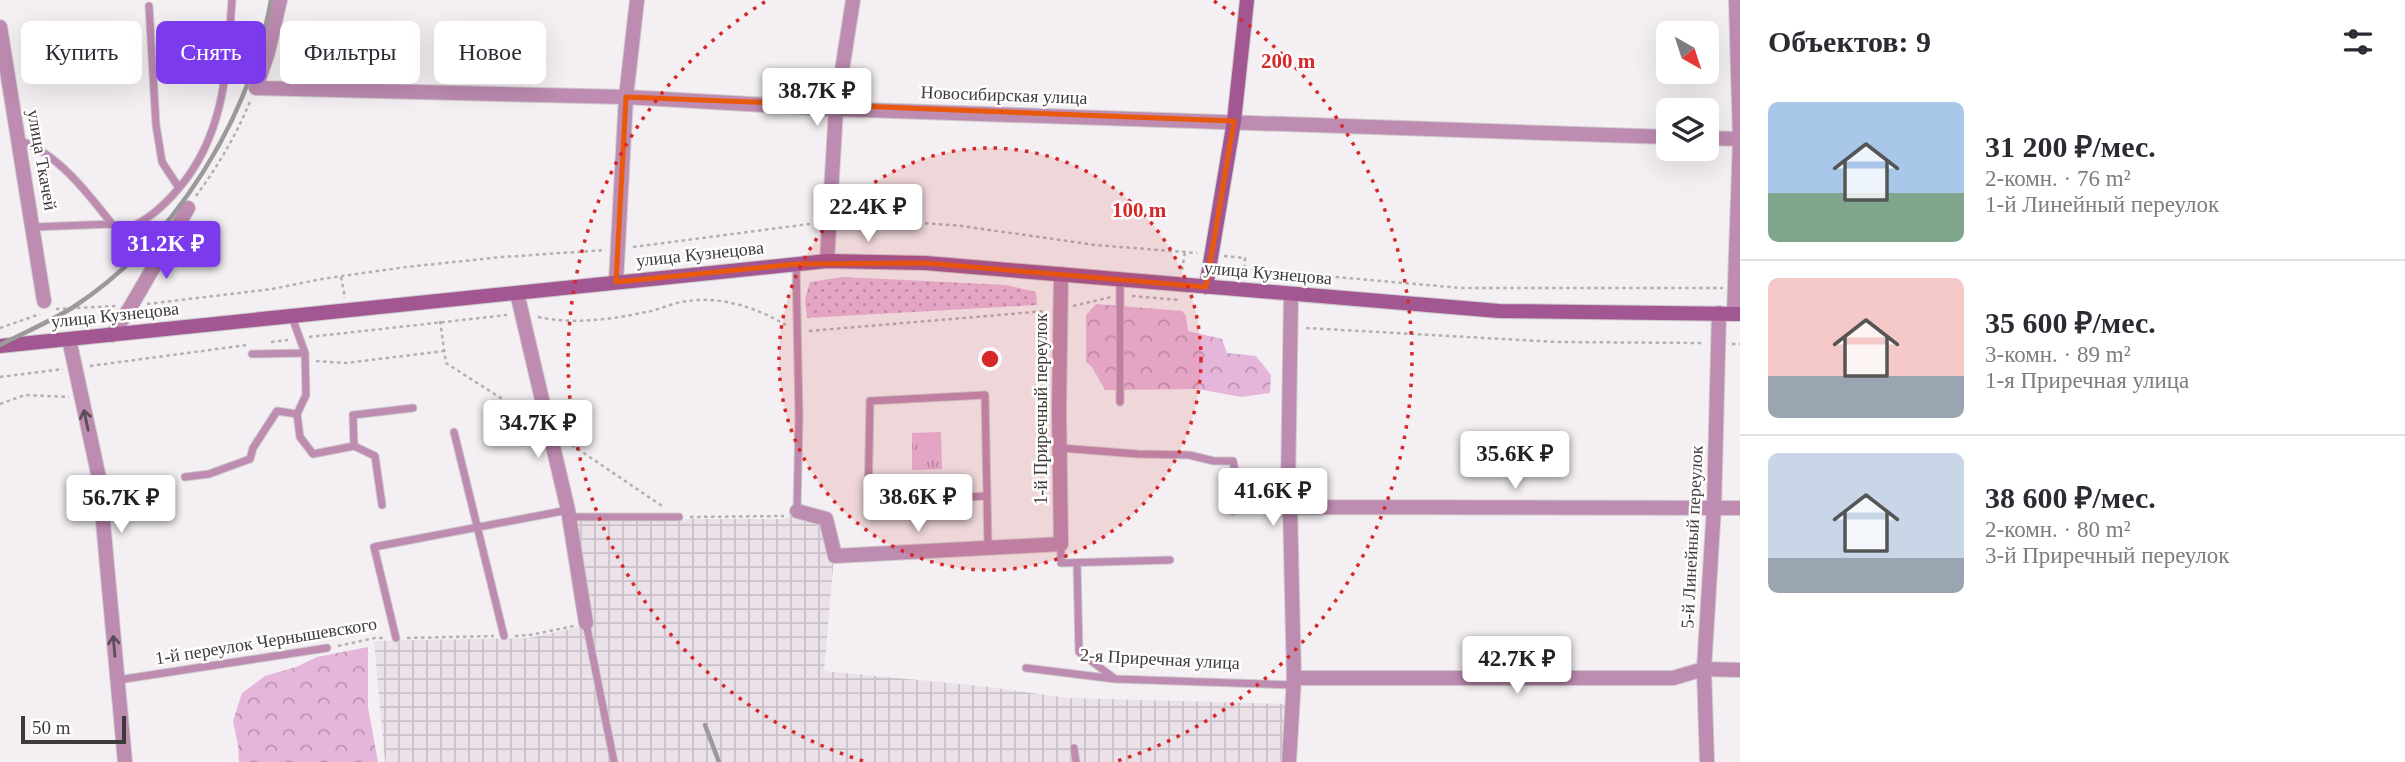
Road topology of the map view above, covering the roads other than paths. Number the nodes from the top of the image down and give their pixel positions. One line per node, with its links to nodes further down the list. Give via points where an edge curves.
1 (232, 0): 16 (lane, via 228,64 213,128 195,169)
2 (280, 0): 9 (street, Новосибирская улица, via 256,88)
3 (637, 0): 9 (street)
4 (853, 0): 10 (street)
5 (1247, 0): 11 (main road)
6 (1736, 0): 14 (street)
7 (149, 6): 16 (lane, via 162,162)
8 (0, 27): 15 (street, улица Ткачей)
9 (626, 97): 10 (street, Новосибирская улица); 24 (street)
10 (836, 109): 11 (street, Новосибирская улица); 20 (street)
11 (1234, 121): 12 (street, Новосибирская улица); 25 (main road)
12 (1656, 137)
13 (1719, 138): 14 (street)
14 (1740, 139): 30 (street)
15 (19, 140): 18 (lane, via 53,159); 19 (street, улица Ткачей)
16 (179, 188): 18 (lane, via 143,222 125,230)
17 (188, 208): 32 (street)
18 (112, 223): 19 (lane)
19 (34, 227): 28 (street, улица Ткачей)
20 (827, 261): 21 (main road, улица Кузнецова); 22 (main road, улица Кузнецова)
21 (796, 264): 24 (main road, улица Кузнецова); 49 (lane)
22 (1061, 274): 23 (main road, улица Кузнецова); 42 (street, 1-й Приречный переулок)
23 (1120, 280): 25 (main road, улица Кузнецова); 37 (lane)
24 (616, 282): 26 (main road, улица Кузнецова)
25 (1206, 286): 27 (main road, улица Кузнецова)
26 (517, 293): 31 (main road, улица Кузнецова); 51 (street)
27 (1290, 295): 29 (main road, улица Кузнецова, via 1499,311); 46 (street)
28 (46, 308)
29 (1719, 313): 30 (main road, улица Кузнецова); 47 (street, 5-й Линейный переулок)
30 (1737, 314)
31 (292, 316): 32 (main road, улица Кузнецова); 35 (lane)
32 (112, 335): 33 (main road, улица Кузнецова)
33 (69, 339): 34 (main road, улица Кузнецова); 66 (street, one-way to 33, via 99,478)
34 (0, 346)
35 (305, 353): 36 (lane); 39 (lane, via 306,395)
36 (252, 354)
37 (1120, 402)
38 (413, 408): 41 (lane, via 353,415)
39 (297, 414): 41 (lane, via 300,437 313,454); 43 (lane, via 277,411 250,460)
40 (454, 432): 53 (lane)
41 (354, 446): 45 (lane, via 375,456)
42 (1059, 448): 50 (lane, via 1233,461 1237,481); 54 (street, 1-й Приречный переулок)
43 (185, 477)
44 (987, 496): 44 (lane, via 985,395 870,401 868,502); 55 (lane)
45 (382, 505)
46 (1290, 507): 47 (street); 67 (street)
47 (1714, 507): 48 (street); 63 (street, 5-й Линейный переулок)
48 (1740, 508)
49 (797, 511): 55 (street, via 827,519 835,556)
50 (1233, 511)
51 (568, 514): 52 (lane); 53 (lane); 58 (street)
52 (679, 517)
53 (478, 526): 59 (lane); 60 (lane, via 374,547)
54 (1061, 544): 55 (street); 57 (lane, via 1061,563)
55 (988, 548)
56 (1170, 560): 57 (lane)
57 (1077, 563): 65 (lane, via 1079,652)
58 (586, 623): 70 (lane)
59 (503, 636)
60 (396, 638)
61 (327, 648): 66 (lane, 1-й переулок Чернышевского)
62 (1026, 668): 65 (lane, 2-я Приречная улица)
63 (1704, 669): 64 (street, 2-я Приречная улица); 67 (street, 2-я Приречная улица, via 1672,678); 73 (street, 5-й Линейный переулок)
64 (1740, 670)
65 (1115, 679): 67 (lane, 2-я Приречная улица)
66 (117, 680): 69 (street)
67 (1294, 682): 72 (street)
68 (1073, 748): 71 (lane)
69 (125, 762)
70 (614, 762)
71 (1076, 762)
72 (1289, 762)
73 (1707, 762)

